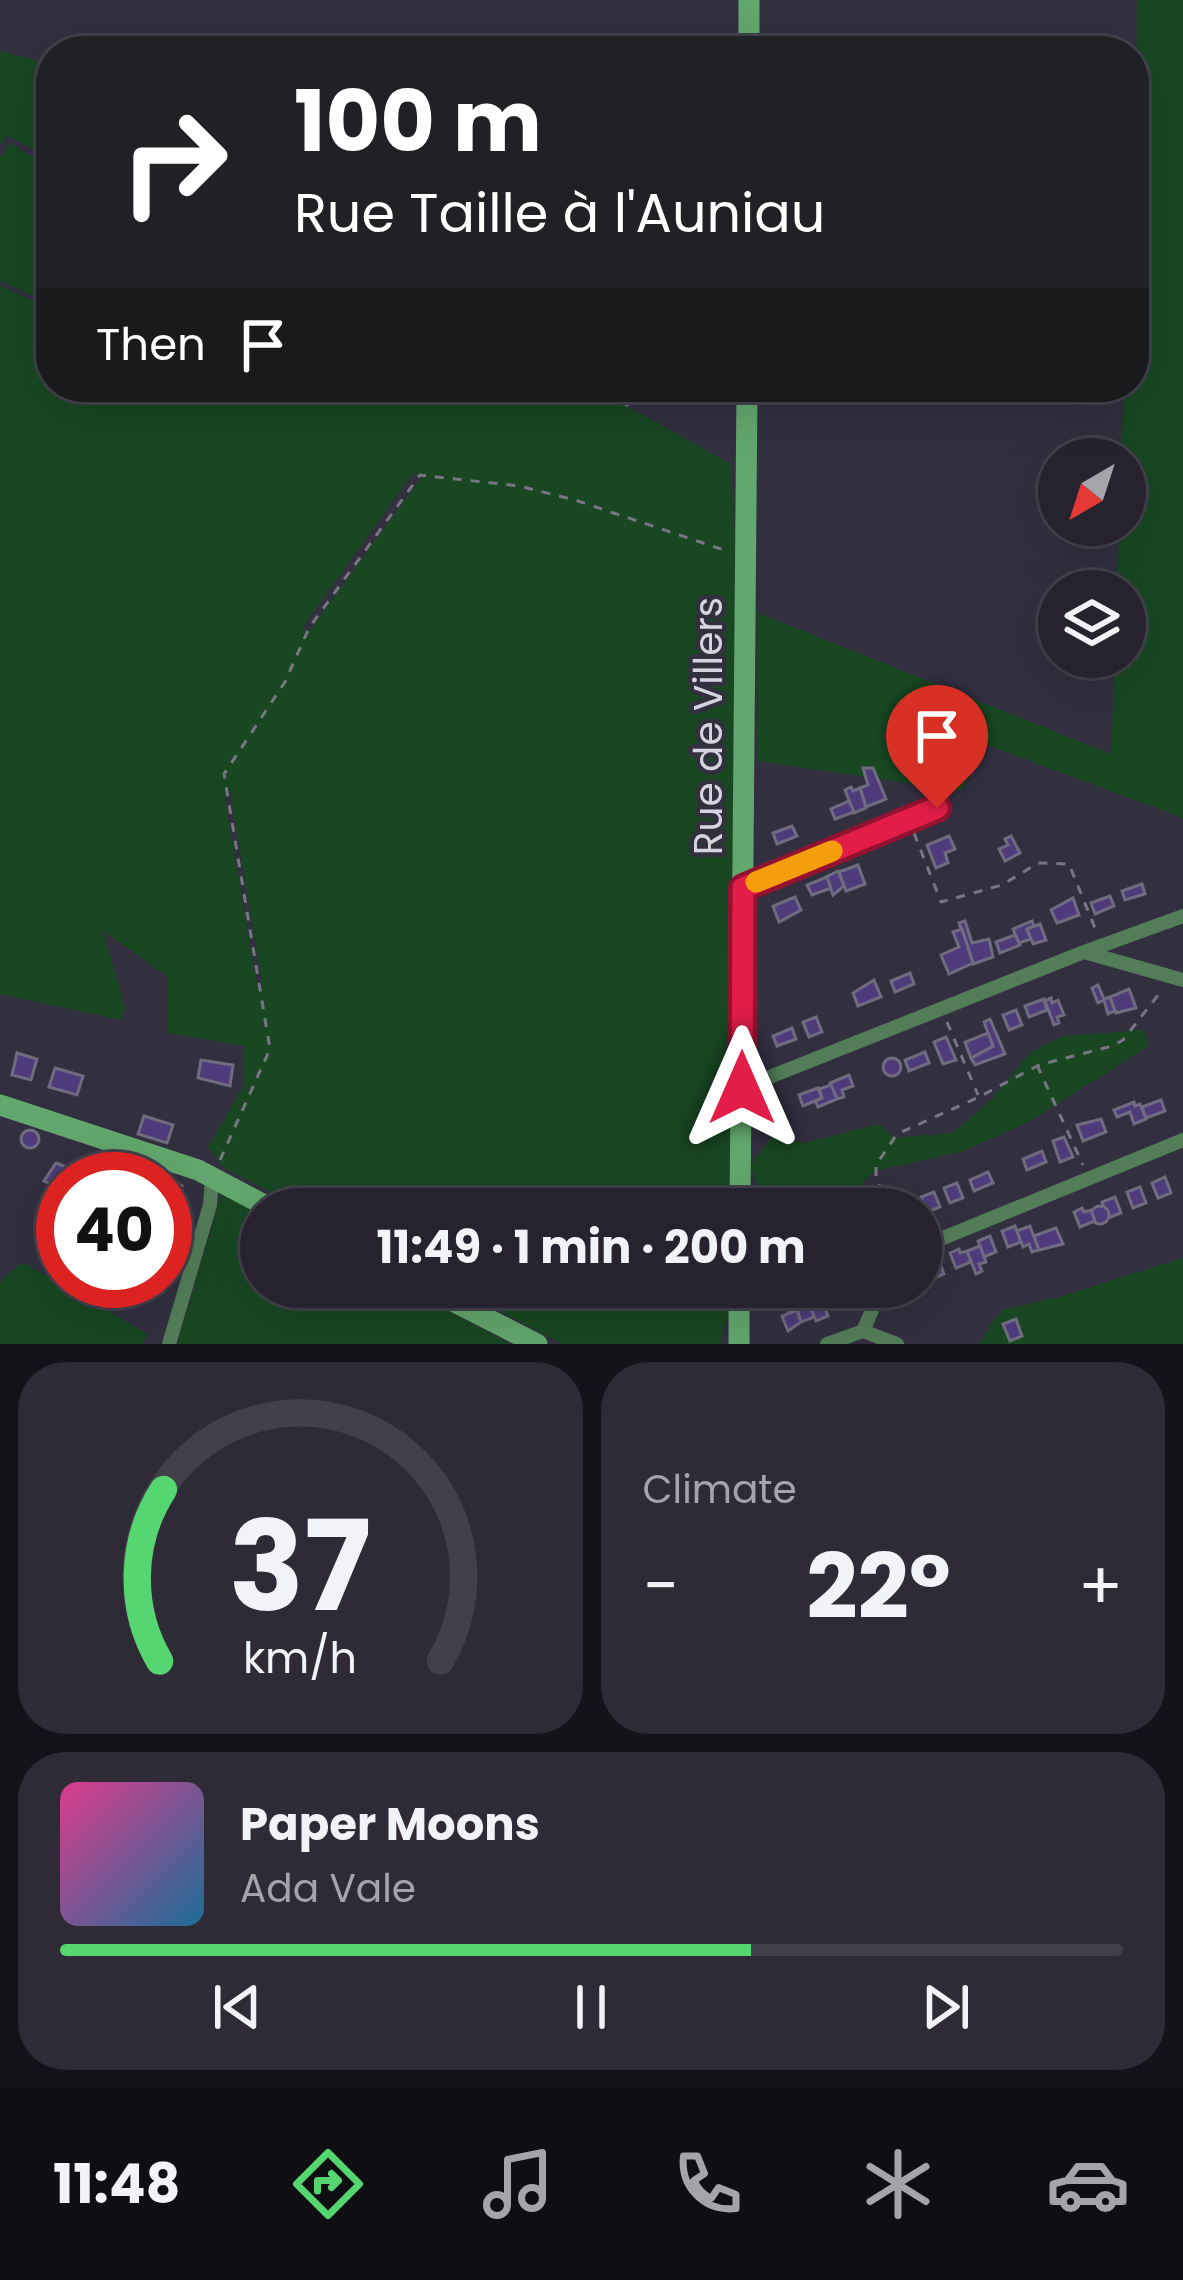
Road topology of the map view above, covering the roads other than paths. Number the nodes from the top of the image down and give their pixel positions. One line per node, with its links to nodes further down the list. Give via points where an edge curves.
1 (748, 0): 2 (street)
2 (749, 36)
3 (747, 402): 5 (street, Rue de Villers)
4 (937, 808): 5 (street)
5 (743, 888): 9 (street, Rue de Villers)
6 (1183, 916): 7 (street)
7 (1084, 952): 8 (street); 9 (street)
8 (1175, 979)
9 (742, 1088): 13 (street, Rue de Villers)
10 (0, 1105): 12 (street)
11 (1183, 1140): 15 (street)
12 (212, 1178): 14 (street); 20 (street)
13 (740, 1188)
14 (240, 1192)
15 (942, 1238)
16 (466, 1308): 21 (street)
17 (739, 1308): 22 (street)
18 (873, 1308): 19 (street)
19 (863, 1330): 23 (street); 24 (street)
20 (169, 1344)
21 (537, 1344)
22 (739, 1344)
23 (827, 1344)
24 (897, 1344)

